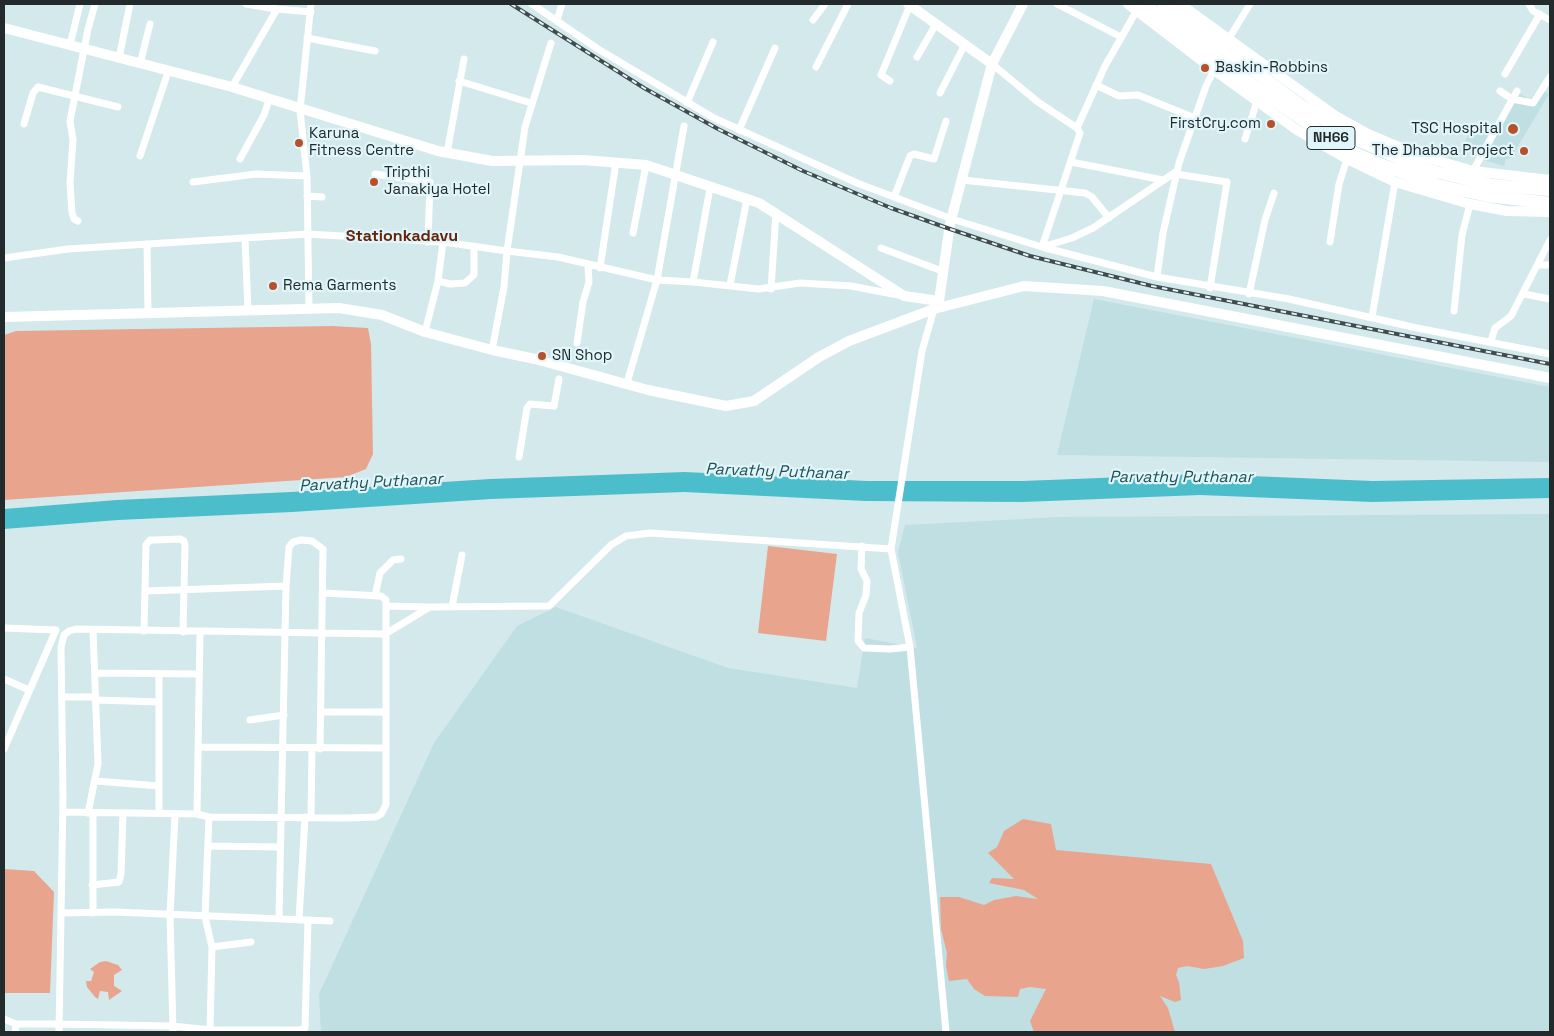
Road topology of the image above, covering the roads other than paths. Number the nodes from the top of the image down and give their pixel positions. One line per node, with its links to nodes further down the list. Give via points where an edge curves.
1 (80, 4): 33 (street)
2 (95, 4): 35 (street)
3 (130, 4): 38 (street)
4 (246, 4): 19 (street)
5 (532, 4): 21 (street)
6 (562, 4): 21 (street)
7 (826, 4): 22 (street)
8 (848, 4): 42 (street)
9 (909, 4): 25 (street); 48 (street, via 880,74)
10 (1023, 4): 41 (street)
11 (1057, 4): 27 (street)
12 (1128, 4): 17 (street)
13 (1163, 4): 89 (highway, NH66, via 1302,106 1360,141 1436,172 1492,185)
14 (1180, 4): 29 (street)
15 (1250, 4): 29 (street)
16 (1529, 4): 20 (street)
17 (1141, 7): 27 (street); 43 (street); 95 (highway, NH66, via 1323,134 1357,154 1437,185 1488,196)
18 (311, 8): 19 (street); 28 (street)
19 (277, 9): 50 (street)
20 (1540, 14): 23 (street); 45 (street)
21 (557, 20): 59 (street)
22 (814, 20)
23 (1550, 20)
24 (150, 24): 40 (street)
25 (936, 24): 32 (street); 37 (street)
26 (4, 28): 33 (street)
27 (1121, 37): 49 (street)
28 (307, 38): 36 (street); 61 (street)
29 (1228, 40): 77 (street, via 1366,133 1418,155)
30 (713, 42): 59 (street)
31 (551, 43): 58 (street)
32 (964, 44): 41 (street); 53 (street)
33 (70, 45): 35 (street)
34 (775, 48): 67 (street)
35 (84, 49): 38 (street); 54 (street)
36 (375, 51)
37 (917, 57)
38 (119, 58): 40 (street)
39 (464, 59): 47 (street)
40 (140, 64): 44 (street)
41 (992, 64): 66 (street, via 1038,102); 82 (street)
42 (816, 67)
43 (1214, 70): 57 (street); 62 (street)
44 (168, 72): 50 (street); 70 (street)
45 (1505, 74)
46 (1550, 77): 55 (street, via 1533,103)
47 (460, 81): 58 (street); 69 (street)
48 (890, 81)
49 (1096, 85): 62 (street, via 1119,96 1138,95); 66 (street)
50 (232, 87): 56 (street)
51 (1500, 91): 55 (street)
52 (1517, 91): 55 (street)
53 (940, 93)
54 (75, 96): 60 (street); 64 (street, via 36,88); 101 (street, via 70,120 73,140 70,183 72,213 74,220)
55 (1512, 99): 77 (street)
56 (269, 100): 61 (street); 71 (street)
57 (1257, 101): 68 (street); 72 (street, via 1297,130)
58 (531, 103): 73 (street)
59 (687, 103): 67 (street)
60 (118, 107)
61 (300, 110): 69 (street); 80 (street)
62 (1195, 118): 78 (street)
63 (946, 121): 92 (street, via 934,159 910,156)
64 (24, 124)
65 (684, 126): 81 (street)
66 (1077, 128): 75 (street, via 1080,136)
67 (738, 130): 92 (street)
68 (1245, 138)
69 (447, 153): 73 (street)
70 (140, 156)
71 (240, 159)
72 (1347, 159): 86 (street); 108 (street, via 1339,184)
73 (519, 161): 74 (street); 113 (street)
74 (616, 162): 76 (street); 118 (street)
75 (1071, 162): 83 (street); 88 (street)
76 (646, 165): 81 (street); 102 (street)
77 (1473, 171): 84 (street)
78 (1177, 172): 83 (street); 120 (street); 125 (street, via 1227,182)
79 (375, 174): 106 (street, via 430,182)
80 (307, 176): 85 (street, via 256,174); 91 (street)
81 (675, 176): 87 (street); 121 (street)
82 (962, 180): 88 (street); 100 (street)
83 (1164, 180): 99 (street)
84 (1550, 180)
85 (193, 182)
86 (1395, 182): 96 (street); 137 (street)
87 (710, 188): 94 (street); 123 (street)
88 (1061, 189): 99 (street, via 1088,194); 111 (street)
89 (1550, 190)
90 (1274, 193): 127 (street)
91 (307, 196): 93 (street); 103 (street)
92 (894, 196): 100 (street)
93 (322, 197)
94 (747, 199): 97 (street); 124 (street)
95 (1550, 203)
96 (1470, 204): 98 (street, via 1507,211); 134 (street, via 1463,228)
97 (776, 212): 126 (street); 129 (street)
98 (1550, 212)
99 (1109, 218): 111 (street, via 1072,238)
100 (952, 219): 111 (street); 119 (street)
101 (78, 221)
102 (633, 232)
103 (308, 234): 104 (street); 106 (street); 132 (street)
104 (246, 238): 109 (street); 133 (street)
105 (1550, 240): 116 (street)
106 (428, 242): 107 (street)
107 (443, 242): 110 (street); 122 (street)
108 (1330, 242)
109 (147, 244): 114 (street, via 68,249); 135 (street)
110 (474, 246): 113 (street); 122 (street, via 474,275 465,283)
111 (1042, 247): 120 (street)
112 (881, 248): 119 (street)
113 (507, 251): 115 (street, via 558,257); 141 (street)
114 (4, 258)
115 (588, 265): 118 (street); 140 (street, via 589,282)
116 (1539, 265): 117 (street); 128 (street)
117 (1550, 265)
118 (600, 268): 121 (street)
119 (942, 271): 131 (street)
120 (1157, 277): 125 (street)
121 (658, 280): 123 (street); 145 (street)
122 (438, 281): 138 (street)
123 (693, 282): 124 (street)
124 (730, 285): 126 (street)
125 (1210, 288): 127 (street)
126 (770, 289): 129 (street, via 809,284 851,286)
127 (1249, 294): 137 (street)
128 (1524, 294): 130 (street); 139 (street, via 1509,319 1495,328)
129 (904, 296): 131 (street)
130 (1550, 299)
131 (937, 305): 143 (street, via 1024,286 1103,291); 145 (street, via 849,341 819,357 754,402 715,405); 148 (street, via 922,351)
132 (309, 308): 133 (street); 138 (street, via 339,308 382,315)
133 (248, 310): 135 (street)
134 (1454, 311)
135 (148, 313): 136 (street)
136 (4, 317)
137 (1372, 317): 139 (street)
138 (426, 332): 141 (street)
139 (1491, 341): 142 (street)
140 (578, 342)
141 (492, 350): 145 (street)
142 (1550, 354)
143 (1550, 378)
144 (559, 379): 146 (street, via 554,406 530,404 527,408)
145 (627, 383)
146 (519, 457)
147 (862, 546): 148 (street); 157 (street, via 642,534 626,536 611,545 550,606); 167 (street, via 860,569 867,581 859,613 858,641 864,648)
148 (891, 548): 167 (street)
149 (462, 555): 157 (street)
150 (401, 559): 155 (street, via 393,560 380,573)
151 (286, 586): 152 (street); 154 (street, via 291,544 296,540 312,541 323,549); 164 (street)
152 (185, 588): 153 (street); 153 (street, via 184,541 150,540 146,545); 162 (street)
153 (146, 591): 161 (street)
154 (324, 593): 155 (street); 166 (street)
155 (375, 596): 156 (street, via 384,598)
156 (386, 606): 158 (street); 165 (street)
157 (452, 607): 158 (street)
158 (430, 608): 165 (street)
159 (4, 628): 172 (street, via 56,630)
160 (93, 630): 161 (street); 168 (street); 173 (street, via 76,629 66,631 64,635 61,647)
161 (144, 632): 162 (street)
162 (183, 632): 163 (street)
163 (200, 633): 164 (street); 170 (street)
164 (284, 634): 166 (street); 178 (street)
165 (385, 634): 166 (street); 177 (street)
166 (323, 635): 176 (street)
167 (910, 648): 218 (street)
168 (96, 673): 169 (street); 174 (street)
169 (160, 674): 170 (street); 175 (street)
170 (199, 674): 181 (street)
171 (4, 679): 172 (street)
172 (29, 690): 180 (street)
173 (63, 697): 174 (street); 188 (street)
174 (96, 699): 175 (street); 186 (street)
175 (159, 702): 187 (street)
176 (321, 712): 177 (street); 185 (street)
177 (386, 712): 183 (street)
178 (284, 715): 179 (street); 182 (street)
179 (250, 720)
180 (6, 736): 184 (street)
181 (198, 747): 182 (street); 193 (street)
182 (284, 748): 185 (street); 194 (street)
183 (385, 748): 185 (street); 196 (street, via 386,805 381,814 376,817)
184 (4, 749)
185 (316, 749): 196 (street)
186 (96, 782): 187 (street); 189 (street)
187 (159, 786): 191 (street)
188 (63, 812): 189 (street); 200 (street)
189 (90, 813): 190 (street); 199 (street)
190 (123, 813): 191 (street); 199 (street, via 122,874 119,882)
191 (159, 813): 192 (street)
192 (175, 814): 193 (street); 202 (street)
193 (197, 814): 195 (street)
194 (281, 816): 195 (street); 196 (street); 198 (street)
195 (209, 817): 197 (street)
196 (308, 817): 205 (street)
197 (208, 846): 198 (street); 203 (street)
198 (280, 847): 204 (street)
199 (92, 885): 201 (street)
200 (61, 913): 201 (street); 212 (street)
201 (93, 913): 202 (street)
202 (170, 915): 203 (street); 214 (street)
203 (205, 917): 204 (street); 209 (street)
204 (279, 918): 205 (street)
205 (299, 920): 206 (street)
206 (308, 921): 207 (street); 215 (street, via 305,1027)
207 (330, 921)
208 (251, 942): 209 (street)
209 (212, 947): 215 (street)
210 (4, 1019): 211 (street)
211 (16, 1024): 212 (street); 216 (street)
212 (60, 1024): 213 (street); 217 (street)
213 (98, 1028): 214 (street)
214 (173, 1029): 215 (street)
215 (210, 1031)
216 (16, 1032)
217 (59, 1032)
218 (946, 1032)

